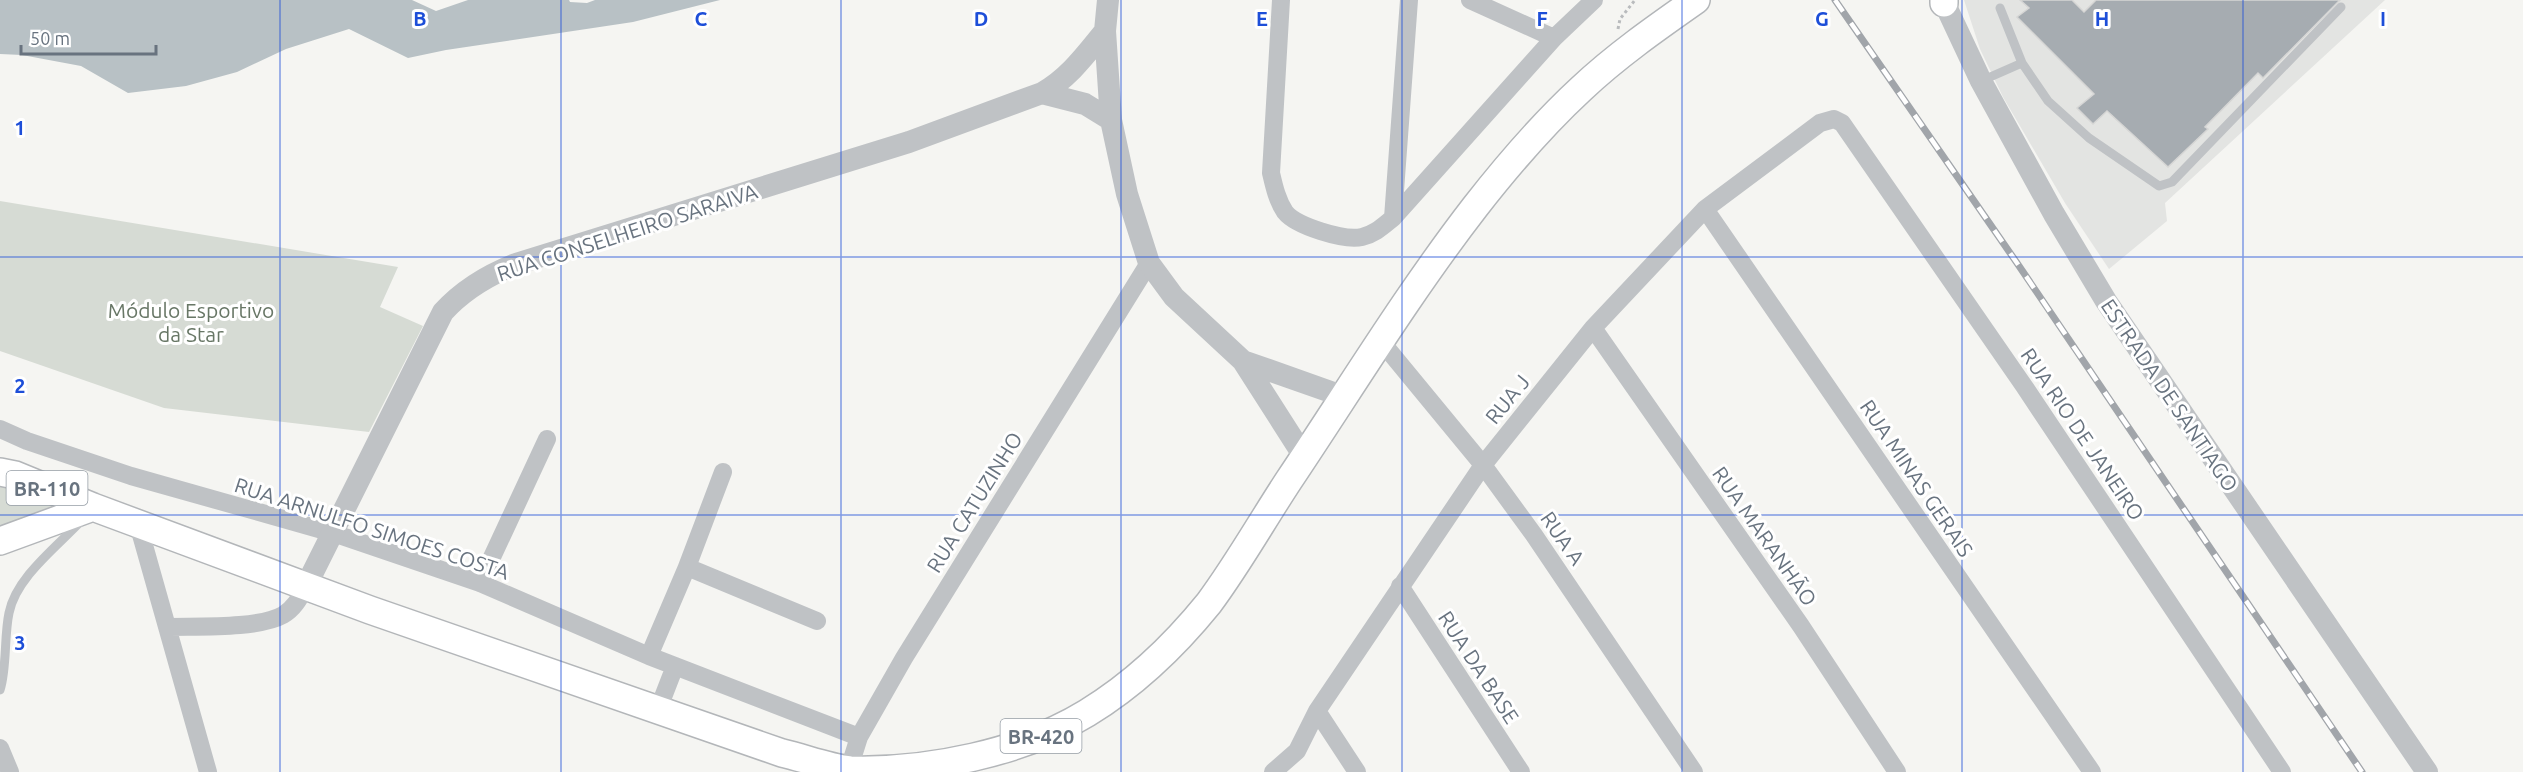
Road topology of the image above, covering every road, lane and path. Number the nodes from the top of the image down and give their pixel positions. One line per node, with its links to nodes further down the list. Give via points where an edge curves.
1 (1108, 0): 10 (street)
2 (1281, 0): 18 (street, via 1271,173 1278,200 1299,224 1338,236 1359,238 1376,232)
3 (1409, 0): 18 (street)
4 (1470, 0): 11 (street)
5 (1594, 0): 11 (street)
6 (1696, 0): 21 (main road, BR-420, via 1581,88 1545,125 1475,207)
7 (1944, 1): 13 (street, ESTRADA DE SANTIAGO)
8 (2341, 7): 12 (lane, via 2172,182 2164,185 2155,185 2067,120 2048,101)
9 (2000, 8): 12 (lane)
10 (1105, 31): 14 (street, RUA CONSELHEIRO SARAIVA, via 1072,71); 15 (street)
11 (1554, 38): 18 (street)
12 (2022, 63): 13 (lane)
13 (1981, 81): 59 (street, ESTRADA DE SANTIAGO, via 2106,301)
14 (1042, 93): 15 (street, via 1084,104); 32 (street, RUA CONSELHEIRO SARAIVA, via 909,142 516,264 474,285 443,312)
15 (1111, 120): 19 (street, via 1127,194)
16 (1842, 123): 17 (street, RUA J, via 1834,119 1820,123); 58 (street, RUA RIO DE JANEIRO, via 2031,396)
17 (1705, 209): 20 (street, RUA J); 57 (street, RUA MINAS GERAIS)
18 (1394, 218)
19 (1149, 263): 22 (street, via 1174,297); 45 (street, RUA CATUZINHO)
20 (1593, 328): 27 (street, RUA J); 56 (street, RUA MARANHÃO, via 1801,626)
21 (1380, 340): 23 (main road, BR-420); 27 (street, RUA A)
22 (1243, 361): 23 (street); 26 (street)
23 (1345, 397): 26 (main road, BR-420)
24 (0, 429): 32 (street, RUA ARNULFO SIMOES COSTA, via 131,476)
25 (547, 439): 35 (street)
26 (1305, 458): 48 (main road, BR-420, via 1209,602 1133,681 1087,714 1042,736 960,765 906,771)
27 (1484, 465): 37 (street, RUA J); 55 (street, RUA A)
28 (0, 472): 30 (main road, BR-110)
29 (723, 472): 34 (street)
30 (93, 507): 31 (main road, BR-420); 33 (main road); 42 (lane, via 18,588 9,609)
31 (138, 524): 36 (main road, BR-420); 39 (street)
32 (333, 534): 35 (street, RUA ARNULFO SIMOES COSTA); 36 (street, RUA CONSELHEIRO SARAIVA)
33 (0, 541)
34 (687, 567): 38 (street); 40 (street)
35 (480, 583): 40 (street, RUA ARNULFO SIMOES COSTA)
36 (306, 586): 39 (street, via 292,608 264,621); 43 (main road, BR-420)
37 (1400, 586): 44 (street, RUA J); 54 (street, RUA DA BASE)
38 (817, 621)
39 (167, 627): 50 (street)
40 (649, 656): 41 (street, RUA ARNULFO SIMOES COSTA)
41 (675, 666): 43 (street); 45 (street, RUA ARNULFO SIMOES COSTA)
42 (0, 690)
43 (658, 710): 48 (main road, BR-420, via 782,753)
44 (1317, 711): 47 (street, RUA J); 53 (street)
45 (859, 737): 48 (street, RUA CATUZINHO)
46 (0, 748): 49 (street)
47 (1298, 751): 51 (street, RUA J); 52 (street)
48 (848, 771)
49 (10, 772)
50 (208, 772)
51 (1273, 772)
52 (1293, 772)
53 (1357, 772)
54 (1521, 772)
55 (1694, 772)
56 (1897, 772)
57 (2092, 772)
58 (2282, 772)
59 (2427, 772)

